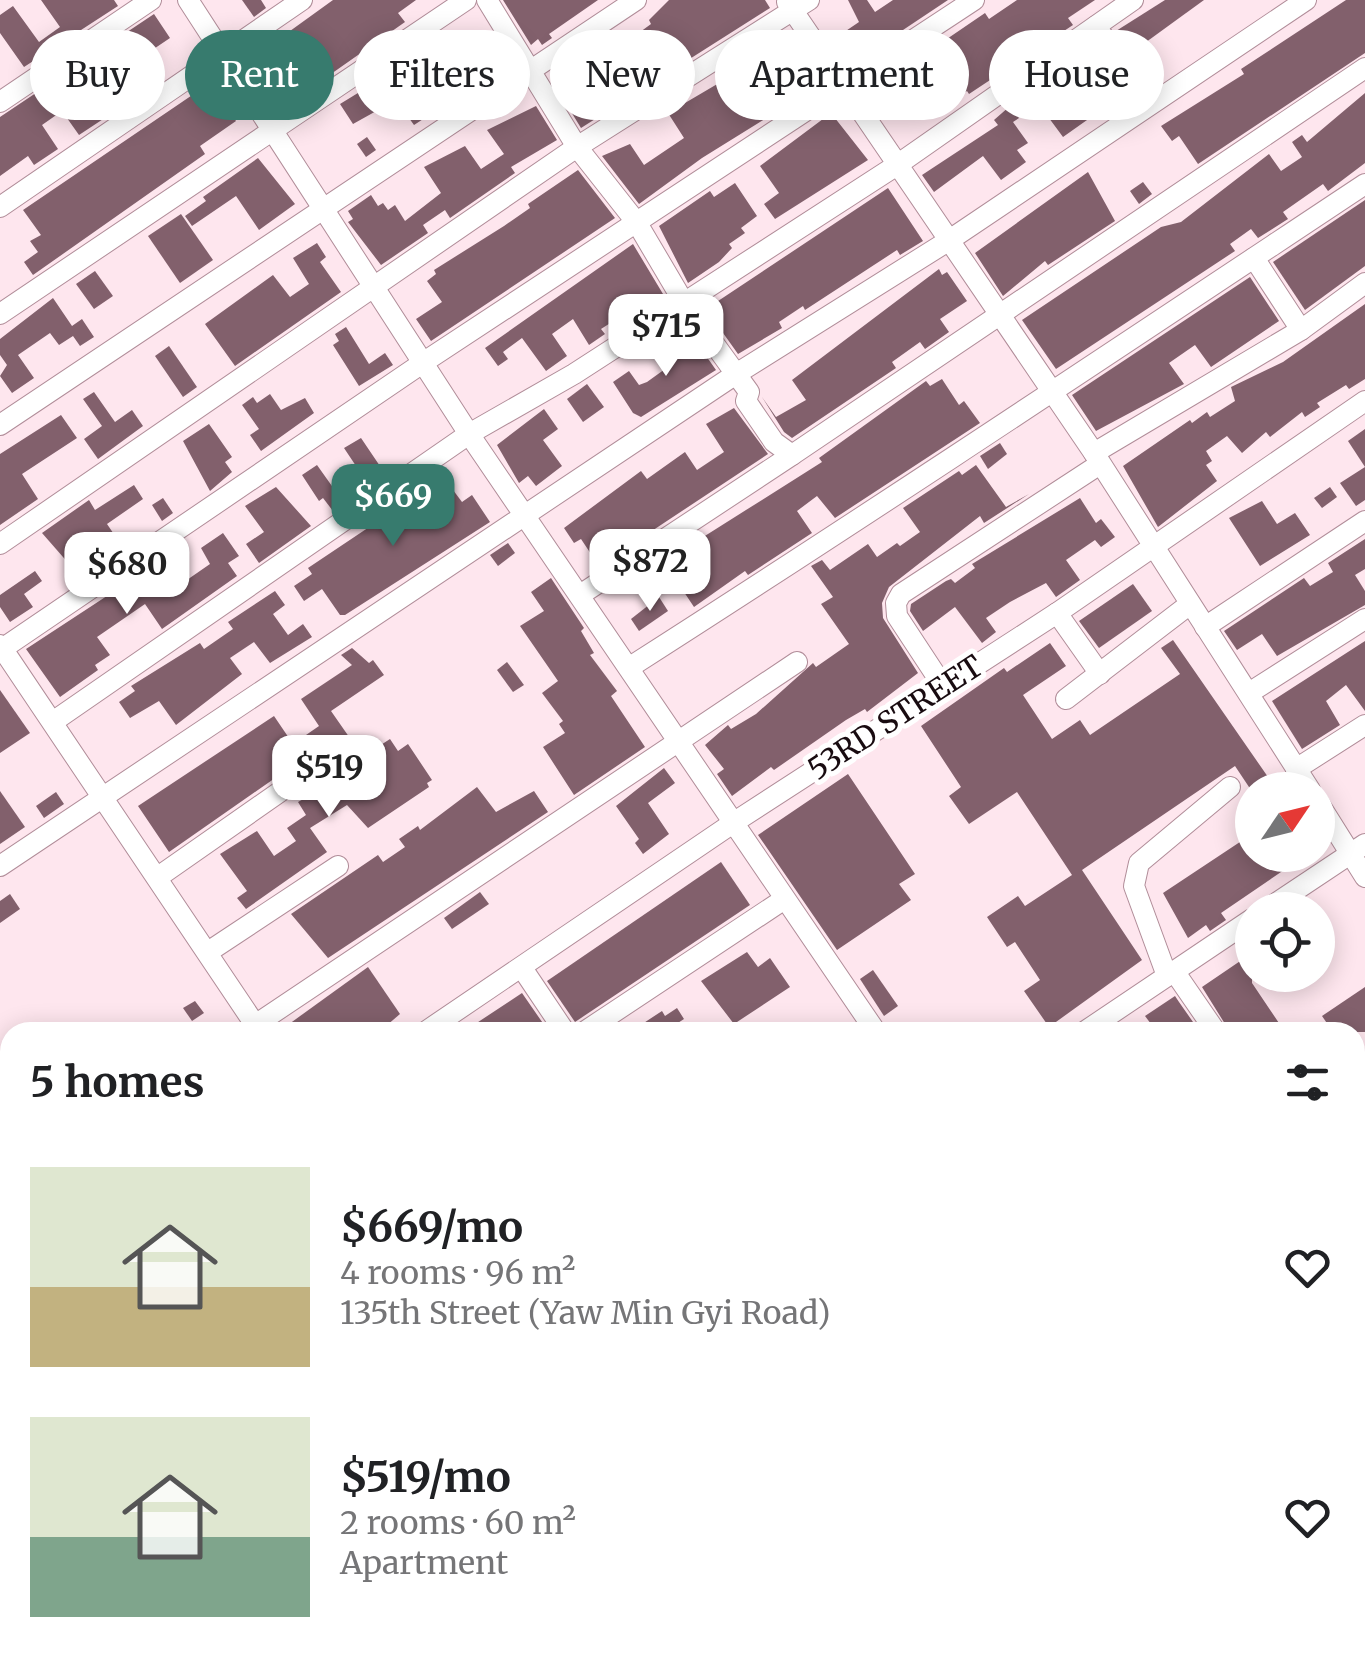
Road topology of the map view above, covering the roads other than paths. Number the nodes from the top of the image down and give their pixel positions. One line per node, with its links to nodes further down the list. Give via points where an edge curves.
1 (151, 0): 21 (street)
2 (188, 0): 12 (street)
3 (302, 0): 13 (street)
4 (466, 0): 26 (street)
5 (487, 0): 18 (street)
6 (636, 0): 18 (street)
7 (974, 0): 15 (street)
8 (1133, 0): 11 (street)
9 (1306, 0): 20 (street)
10 (796, 4): 14 (street); 27 (street)
11 (1096, 26): 16 (street); 28 (street)
12 (207, 30)
13 (258, 30)
14 (811, 30)
15 (929, 30)
16 (1099, 30)
17 (1365, 68): 39 (street)
18 (532, 72): 27 (street); 31 (street)
19 (185, 80): 30 (street)
20 (1164, 93)
21 (0, 102)
22 (267, 120): 26 (street)
23 (793, 120): 32 (street)
24 (867, 120): 28 (street)
25 (1123, 120): 33 (street)
26 (272, 128): 31 (street); 38 (street)
27 (577, 147): 32 (street); 36 (street)
28 (897, 165): 33 (street); 37 (street)
29 (1365, 184): 34 (street)
30 (0, 208)
31 (324, 211): 36 (street); 45 (street)
32 (637, 223): 37 (street); 41 (street)
33 (948, 241): 39 (street); 42 (street)
34 (1254, 258): 40 (street); 43 (street)
35 (1365, 284): 40 (street)
36 (374, 287): 41 (street); 51 (street)
37 (683, 302): 42 (street); 46 (street)
38 (0, 314)
39 (999, 314): 43 (street); 47 (street)
40 (1301, 330): 48 (street)
41 (424, 362): 46 (street); 58 (street)
42 (736, 374): 47 (street, via 748,392 746,402 774,442); 49 (street)
43 (1050, 389): 48 (street); 60 (street, via 938,471)
44 (1365, 401): 52 (street, 53RD STREET)
45 (0, 425)
46 (469, 434): 49 (street); 65 (street)
47 (792, 454): 53 (street)
48 (1097, 458): 52 (street); 62 (street, via 901,594 897,616)
49 (526, 515): 53 (street); 72 (street)
50 (1365, 520): 57 (street)
51 (0, 544)
52 (1153, 546): 54 (street); 55 (street, 53RD STREET)
53 (580, 595): 60 (street)
54 (1190, 604): 57 (street); 61 (street)
55 (1057, 612): 61 (street); 62 (street, 53RD STREET)
56 (1365, 619): 63 (street)
57 (1205, 627): 63 (street)
58 (1, 647): 65 (street)
59 (798, 662): 67 (street)
60 (630, 667): 67 (street)
61 (1100, 674): 64 (street)
62 (942, 686): 73 (street, 53RD STREET)
63 (1249, 693): 69 (street)
64 (1066, 698)
65 (54, 722): 72 (street)
66 (1365, 725): 69 (street)
67 (681, 741): 73 (street); 87 (street)
68 (334, 754): 78 (street)
69 (1296, 769): 70 (street)
70 (1298, 772)
71 (1230, 787): 85 (street, via 1138,863 1134,886)
72 (105, 797): 76 (street); 78 (street)
73 (736, 821): 81 (street); 84 (street, 53RD STREET)
74 (1335, 822): 75 (street)
75 (1358, 849): 79 (street); 80 (street)
76 (0, 866)
77 (338, 866): 83 (street)
78 (158, 876): 83 (street)
79 (1365, 877)
80 (1293, 892)
81 (783, 900): 90 (street); 91 (street)
82 (1235, 931): 85 (street)
83 (208, 952): 86 (street)
84 (522, 968): 88 (street, 53RD STREET); 89 (street)
85 (1171, 974): 92 (street); 93 (street)
86 (253, 1022)
87 (268, 1022)
88 (440, 1022)
89 (558, 1022)
90 (599, 1022)
91 (869, 1022)
92 (1099, 1022)
93 (1208, 1022)

